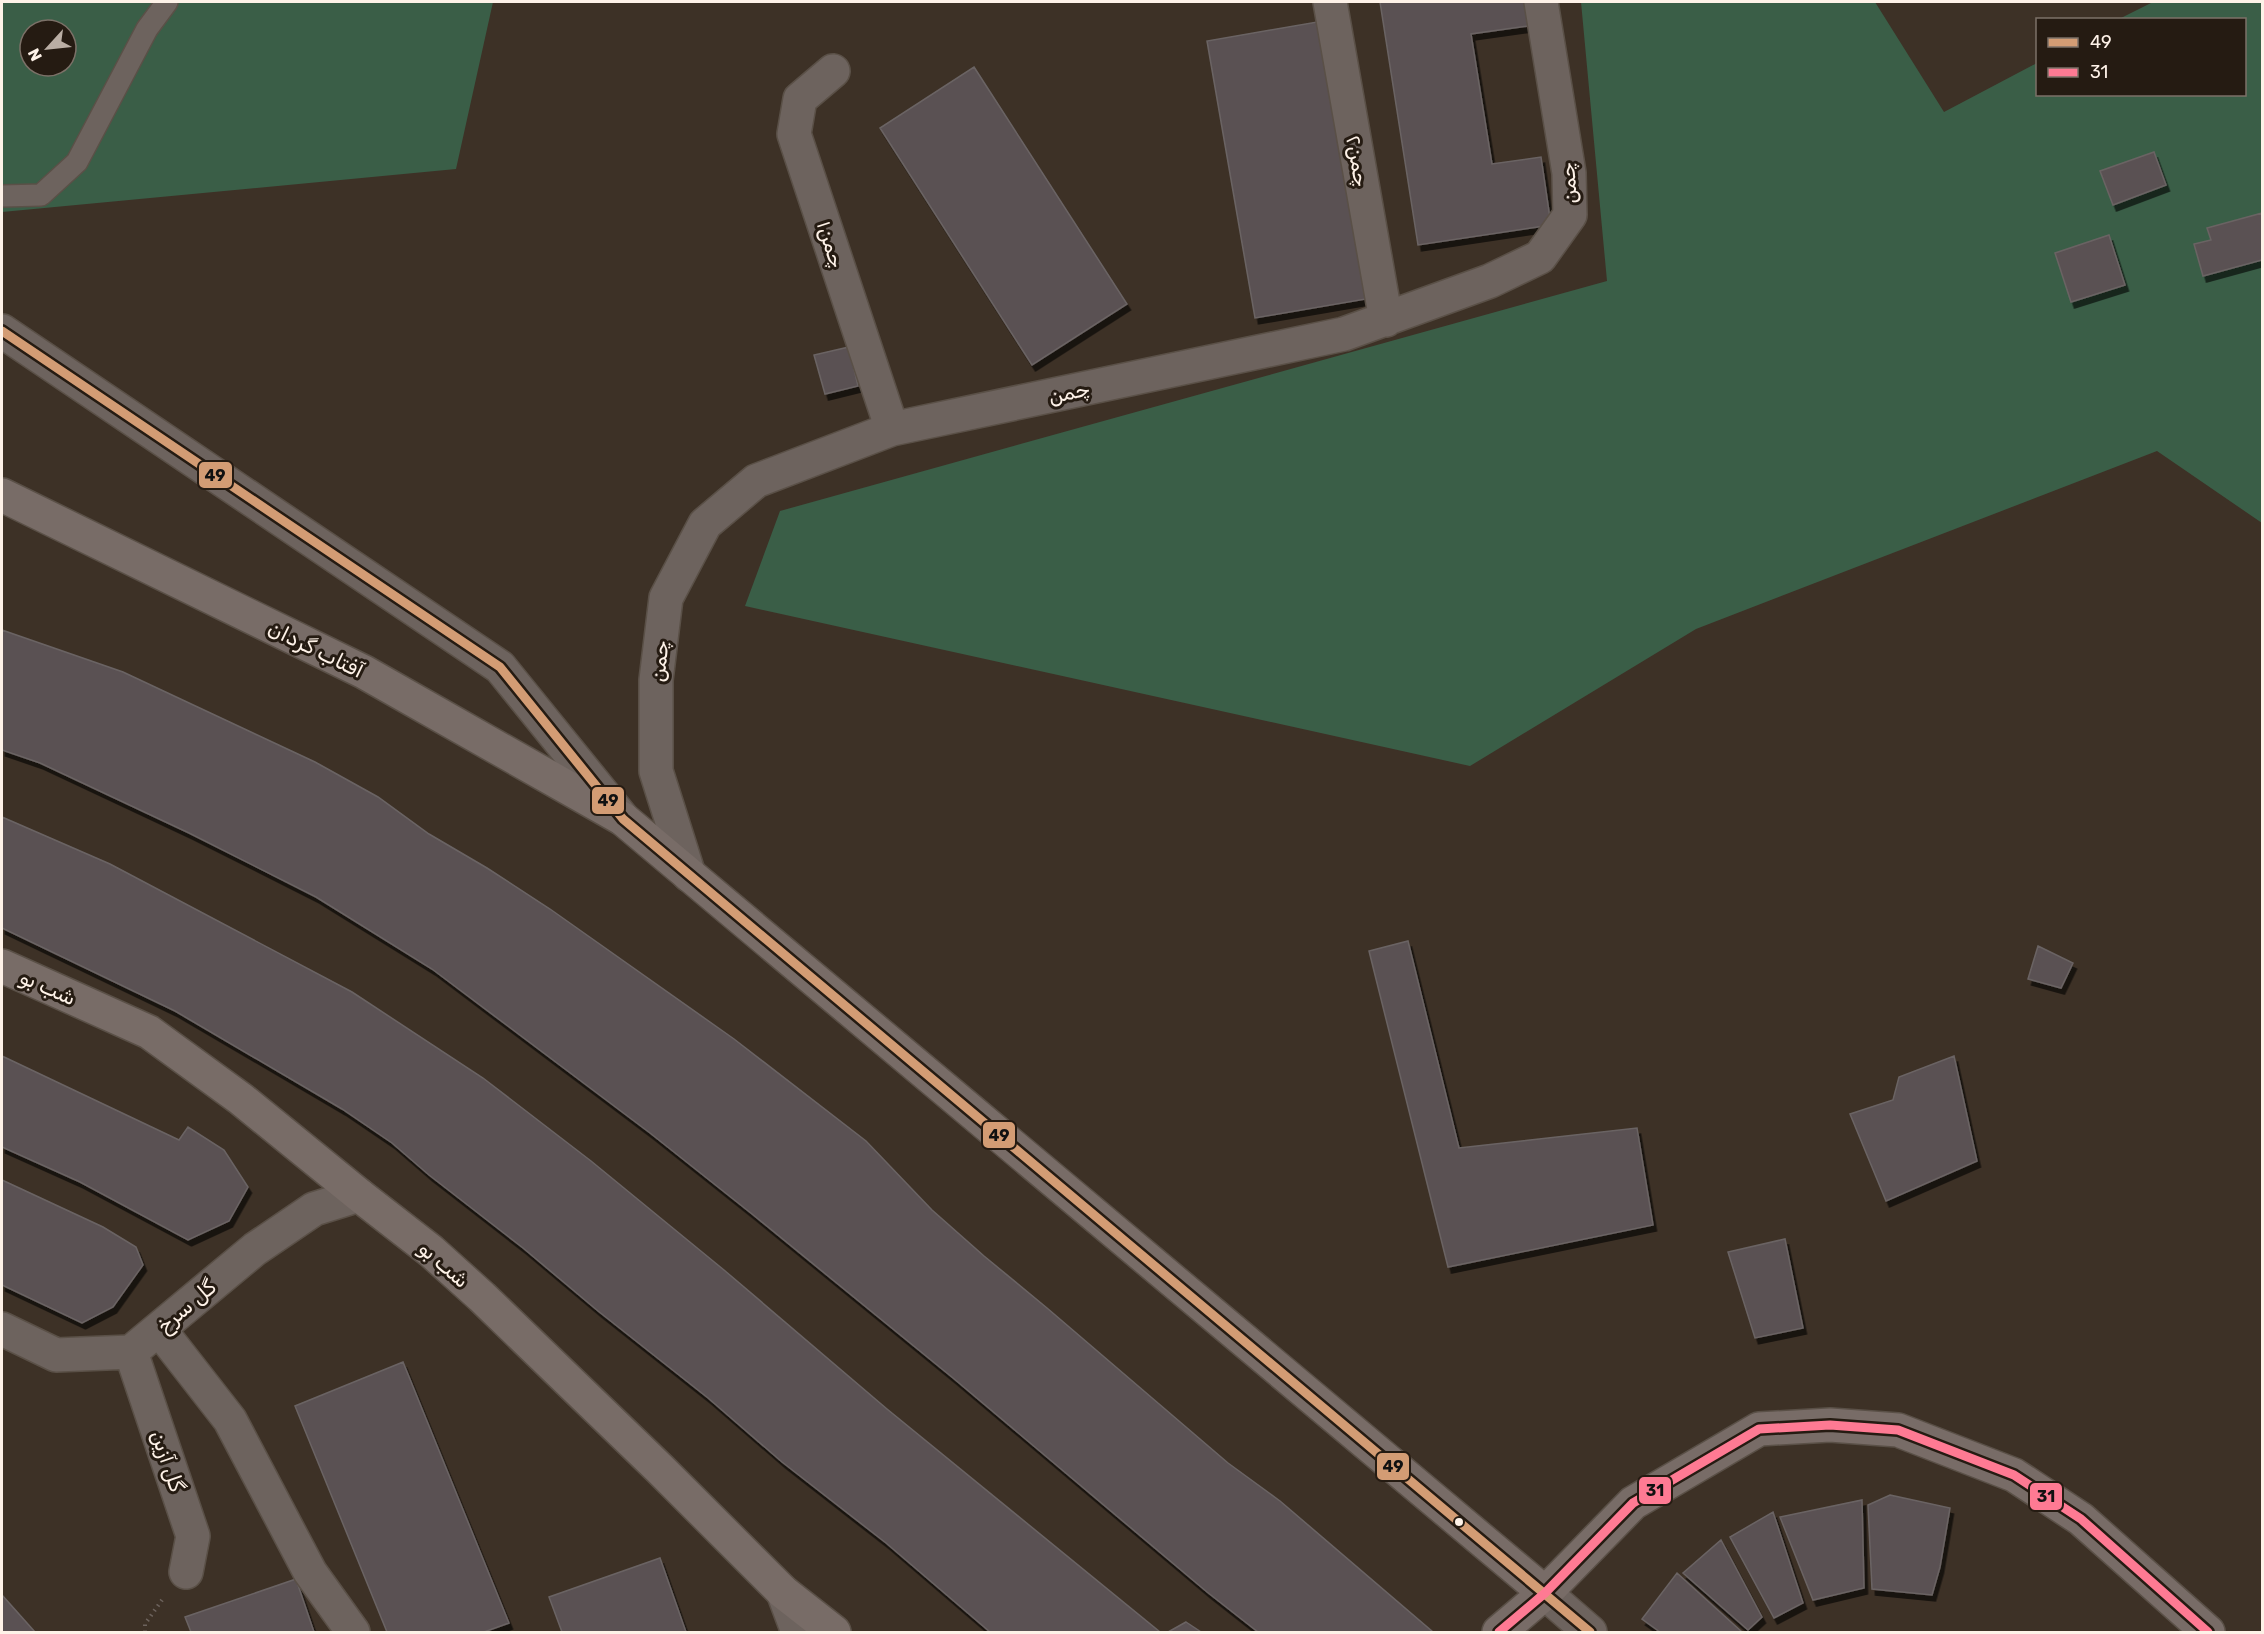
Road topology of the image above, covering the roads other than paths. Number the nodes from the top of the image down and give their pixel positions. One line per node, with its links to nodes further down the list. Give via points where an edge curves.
1 (168, 2): 5 (lane, via 147,29 77,162 41,195)
2 (1330, 2): 6 (street, چمن۲)
3 (1541, 2): 6 (street, چمن, via 1569,173 1570,216 1540,257 1490,281)
4 (833, 71): 8 (street, چمن۱, via 800,99 794,134)
5 (2, 196)
6 (1386, 320): 8 (street, چمن, via 1344,334)
7 (2, 331): 10 (street, via 500,667)
8 (892, 429): 11 (street, چمن, via 756,481 705,524 666,598 656,680 656,771)
9 (2, 495): 10 (main road, آفتاب گردان, via 364,672)
10 (623, 819): 11 (main road, آفتاب گردان)
11 (689, 874): 20 (main road, آفتاب گردان)
12 (2, 966): 13 (main road, شب بو, via 149,1032 242,1099)
13 (358, 1195): 15 (street, گل سرخ, via 314,1209 255,1249); 19 (main road, شب بو, via 431,1251 482,1297)
14 (2, 1329): 16 (street, via 56,1355)
15 (159, 1329): 16 (street, گل سرخ); 18 (street, via 230,1420)
16 (131, 1352): 17 (street, گل آزین, via 193,1536)
17 (186, 1572)
18 (310, 1572): 21 (street); 22 (street)
19 (783, 1592): 23 (street); 24 (main road, شب بو)
20 (1545, 1593): 25 (main road); 26 (street); 27 (main road, via 1633,1503 1700,1463 1759,1429 1830,1425 1898,1430 2014,1475 2081,1519)
21 (335, 1632)
22 (353, 1632)
23 (798, 1632)
24 (834, 1632)
25 (1499, 1632)
26 (1590, 1632)
27 (2208, 1632)

